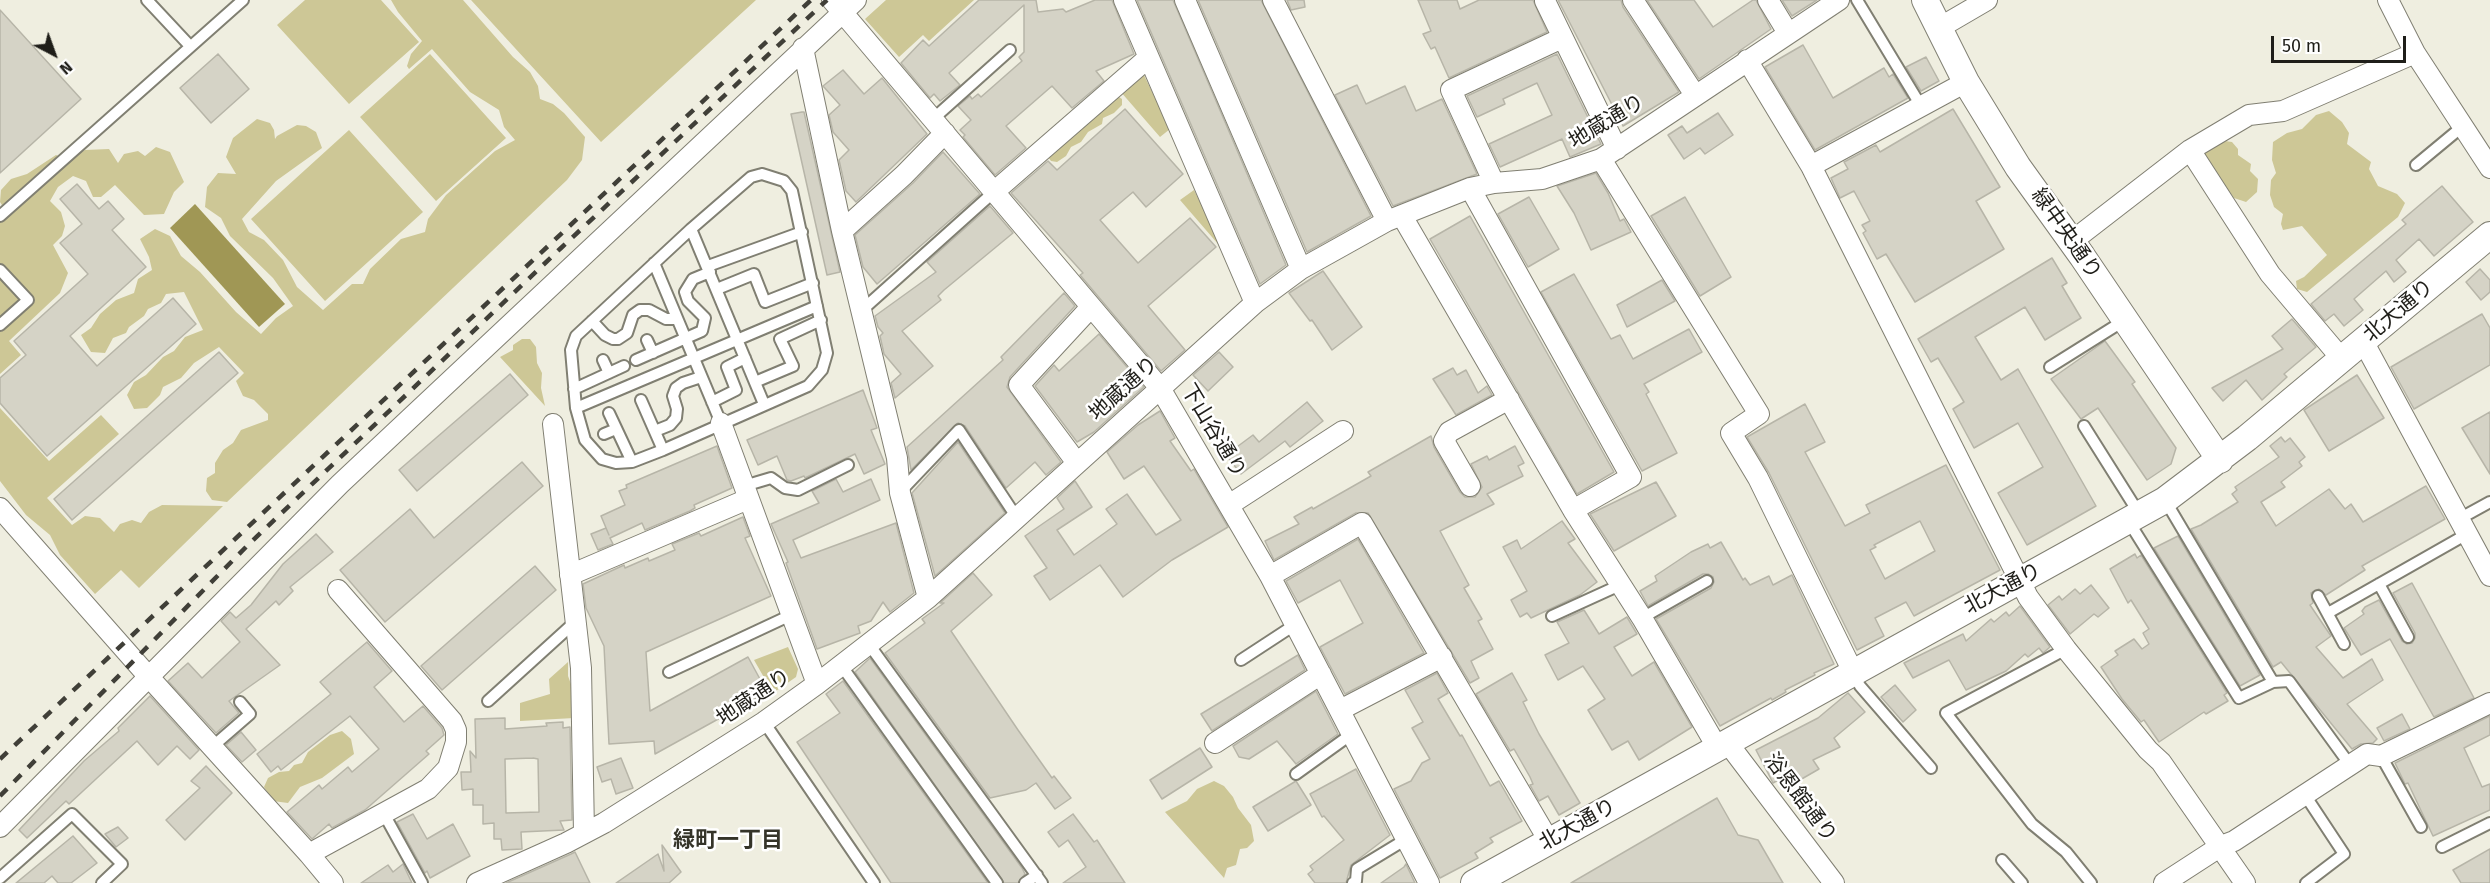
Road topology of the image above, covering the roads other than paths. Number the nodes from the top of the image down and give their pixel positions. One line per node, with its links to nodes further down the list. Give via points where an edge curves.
1 (147, 0): 18 (lane)
2 (243, 0): 18 (lane)
3 (1124, 0): 22 (street)
4 (1185, 0): 45 (street)
5 (1273, 0): 38 (street, 浴恩館通り)
6 (1632, 0): 25 (street)
7 (1768, 0): 16 (street)
8 (1839, 0): 16 (street, 地蔵通り)
9 (1857, 0): 26 (lane)
10 (1925, 0): 15 (street, 緑中央通り)
11 (1987, 0): 15 (street)
12 (2388, 0): 21 (street)
13 (1545, 1): 17 (street)
14 (844, 4): 19 (street); 27 (street, 下山谷通り)
15 (1939, 28): 24 (street, 緑中央通り)
16 (1788, 33): 23 (street, 地蔵通り)
17 (1562, 38): 30 (street); 34 (street, via 1451,90)
18 (190, 46): 37 (lane)
19 (803, 48): 40 (street); 131 (street, via 340,484)
20 (1010, 50): 27 (lane)
21 (2415, 53): 28 (street); 29 (street, via 2283,111 2249,115)
22 (1148, 58): 36 (street); 50 (street)
23 (1747, 60): 25 (street, 地蔵通り); 32 (street)
24 (1966, 82): 26 (street); 43 (street, 緑中央通り, via 2018,167)
25 (1695, 95): 30 (street, 地蔵通り)
26 (1921, 106): 32 (street)
27 (939, 126): 36 (street, 下山谷通り); 40 (street, via 904,175)
28 (2463, 126): 31 (lane); 33 (street)
29 (2190, 150): 43 (street); 65 (street, via 2270,274)
30 (1609, 154): 34 (street, 地蔵通り, via 1542,179); 129 (street, via 1759,414 1731,433 1758,478)
31 (2416, 165)
32 (1811, 166): 108 (street)
33 (2490, 168)
34 (1494, 183): 35 (street, 地蔵通り)
35 (1470, 188): 38 (street, 地蔵通り); 101 (street, via 1631,477)
36 (995, 191): 52 (street, 下山谷通り); 53 (lane)
37 (0, 216)
38 (1395, 219): 45 (street, 地蔵通り); 76 (street, 浴恩館通り)
39 (691, 229): 41 (lane, via 751,177 762,174 784,181 792,191); 44 (lane); 46 (lane)
40 (842, 231): 53 (street)
41 (802, 232): 46 (lane); 48 (lane)
42 (2490, 235): 62 (street, 北大通り)
43 (2072, 242): 56 (street, 緑中央通り)
44 (654, 263): 54 (lane); 57 (lane)
45 (1301, 268): 50 (street, 地蔵通り)
46 (709, 269): 49 (lane); 59 (lane, via 686,289 688,301 703,315 705,323 702,331)
47 (0, 270): 58 (lane, via 28,300)
48 (813, 283): 49 (lane, via 765,302 754,274); 51 (lane)
49 (717, 289): 60 (lane)
50 (1255, 303): 74 (street, 地蔵通り)
51 (817, 306): 55 (lane); 60 (lane)
52 (1091, 307): 74 (street, 下山谷通り); 92 (street, via 1019,385)
53 (861, 311): 96 (street, via 897,458)
54 (676, 319): 57 (lane, via 661,318 645,309 633,315 623,337 613,339); 59 (lane)
55 (820, 320): 73 (lane, via 780,339 793,366); 79 (lane, via 827,353 822,370 808,386)
56 (2126, 320): 70 (lane); 90 (street, 緑中央通り)
57 (592, 321): 75 (lane, via 576,336 572,350)
58 (0, 325)
59 (685, 339): 63 (lane); 66 (lane)
60 (738, 339): 64 (lane); 66 (lane)
61 (647, 340): 63 (lane)
62 (2363, 341): 65 (street, 北大通り); 104 (street)
63 (653, 353): 68 (lane)
64 (745, 358): 73 (lane); 78 (lane, via 727,367 736,390)
65 (2341, 358): 90 (street, 北大通り)
66 (693, 359): 72 (lane); 80 (lane)
67 (603, 360): 71 (lane)
68 (636, 360)
69 (624, 366): 71 (lane)
70 (2050, 367)
71 (609, 373): 75 (lane)
72 (701, 377): 78 (lane); 87 (lane, via 676,388 676,418)
73 (755, 382): 79 (lane)
74 (1160, 388): 92 (street, 地蔵通り); 99 (street, 下山谷通り)
75 (574, 389): 80 (lane)
76 (1509, 399): 94 (street, via 1449,432 1444,441); 101 (street, 浴恩館通り)
77 (641, 400): 87 (lane)
78 (712, 402): 82 (lane)
79 (764, 404): 82 (lane)
80 (576, 408): 91 (lane, via 585,441 602,459)
81 (609, 413): 85 (lane)
82 (721, 423): 89 (lane); 95 (street)
83 (553, 424): 105 (street)
84 (2084, 426): 103 (lane)
85 (616, 429): 88 (lane); 91 (lane)
86 (1343, 430): 99 (street)
87 (655, 431): 89 (lane)
88 (604, 434)
89 (663, 450): 91 (lane)
90 (2220, 460): 97 (street, 北大通り)
91 (632, 462)
92 (1077, 464): 102 (street, 地蔵通り)
93 (848, 465): 95 (lane, via 798,490 785,488 771,478)
94 (1470, 486)
95 (746, 492): 105 (street); 116 (street)
96 (900, 493): 102 (lane, via 959,430); 114 (street)
97 (2165, 500): 103 (street, 北大通り); 132 (lane)
98 (2490, 502): 104 (lane)
99 (1230, 505): 106 (street, 下山谷通り)
100 (0, 508): 131 (street)
101 (1573, 510): 111 (street, 浴恩館通り)
102 (1017, 518): 114 (street, 地蔵通り)
103 (2135, 519): 108 (street, 北大通り); 132 (lane, via 2239,698)
104 (2463, 527): 107 (street); 110 (lane)
105 (570, 575): 119 (street)
106 (1270, 576): 120 (street, 下山谷通り); 125 (street, via 1362,523)
107 (2490, 576)
108 (2019, 580): 124 (street); 129 (street, 北大通り)
109 (1707, 581): 118 (lane)
110 (2379, 584): 115 (lane); 121 (lane)
111 (1620, 585): 117 (lane); 118 (street, 浴恩館通り)
112 (339, 590): 148 (street, via 456,730 452,756 440,779)
113 (2318, 596): 115 (lane)
114 (928, 598): 122 (street, 地蔵通り)
115 (2328, 613): 123 (lane)
116 (791, 615): 128 (lane); 133 (street)
117 (1552, 616)
118 (1642, 618): 141 (street, 浴恩館通り)
119 (575, 622): 134 (lane); 152 (street, via 581,668)
120 (1296, 624): 126 (lane); 130 (street, 下山谷通り)
121 (2408, 637)
122 (868, 643): 127 (street, 地蔵通り); 160 (lane)
123 (2344, 644)
124 (2066, 649): 155 (street, via 2161,762); 173 (lane, via 1946,713 2032,824 2066,852)
125 (1442, 657): 137 (street); 154 (street)
126 (1241, 660)
127 (841, 665): 133 (street, 地蔵通り); 167 (lane)
128 (669, 672)
129 (1853, 672): 141 (street, 北大通り); 145 (lane, via 1860,686)
130 (1321, 674): 137 (street, 下山谷通り); 140 (street)
131 (147, 676): 142 (street); 150 (street)
132 (2272, 682): 144 (lane, via 2289,681)
133 (817, 684): 138 (street, 地蔵通り)
134 (488, 700)
135 (240, 702): 142 (lane, via 250,714)
136 (2490, 703): 143 (street)
137 (1340, 710): 139 (street, 下山谷通り)
138 (764, 722): 152 (street, 地蔵通り); 166 (lane)
139 (1353, 733): 146 (lane); 153 (street, 下山谷通り)
140 (1215, 743)
141 (1722, 744): 154 (street, 北大通り); 171 (street, 浴恩館通り)
142 (212, 747): 157 (street)
143 (2381, 756): 144 (street, via 2367,754); 151 (lane)
144 (2350, 765): 147 (street)
145 (1931, 768)
146 (1296, 774)
147 (2305, 795): 155 (street, via 2234,842); 176 (lane, via 2344,854)
148 (384, 814): 157 (street); 164 (lane)
149 (2490, 823): 156 (lane)
150 (0, 827)
151 (2421, 827)
152 (584, 832): 165 (street, 地蔵通り)
153 (1408, 838): 169 (lane, via 1357,869); 170 (street, 下山谷通り)
154 (1549, 841): 161 (street, 北大通り)
155 (2221, 846): 174 (street); 175 (street)
156 (2442, 847)
157 (309, 854): 163 (street)
158 (2002, 860): 172 (lane)
159 (0, 878): 162 (lane, via 72,814 122,864)
160 (1040, 879): 168 (lane)
161 (1485, 880)
162 (102, 883)
163 (333, 883)
164 (422, 883)
165 (477, 883)
166 (874, 883)
167 (997, 883)
168 (1025, 883)
169 (1353, 883)
170 (1429, 883)
171 (1834, 883)
172 (2022, 883)
173 (2091, 883)
174 (2164, 883)
175 (2245, 883)
176 (2306, 883)

